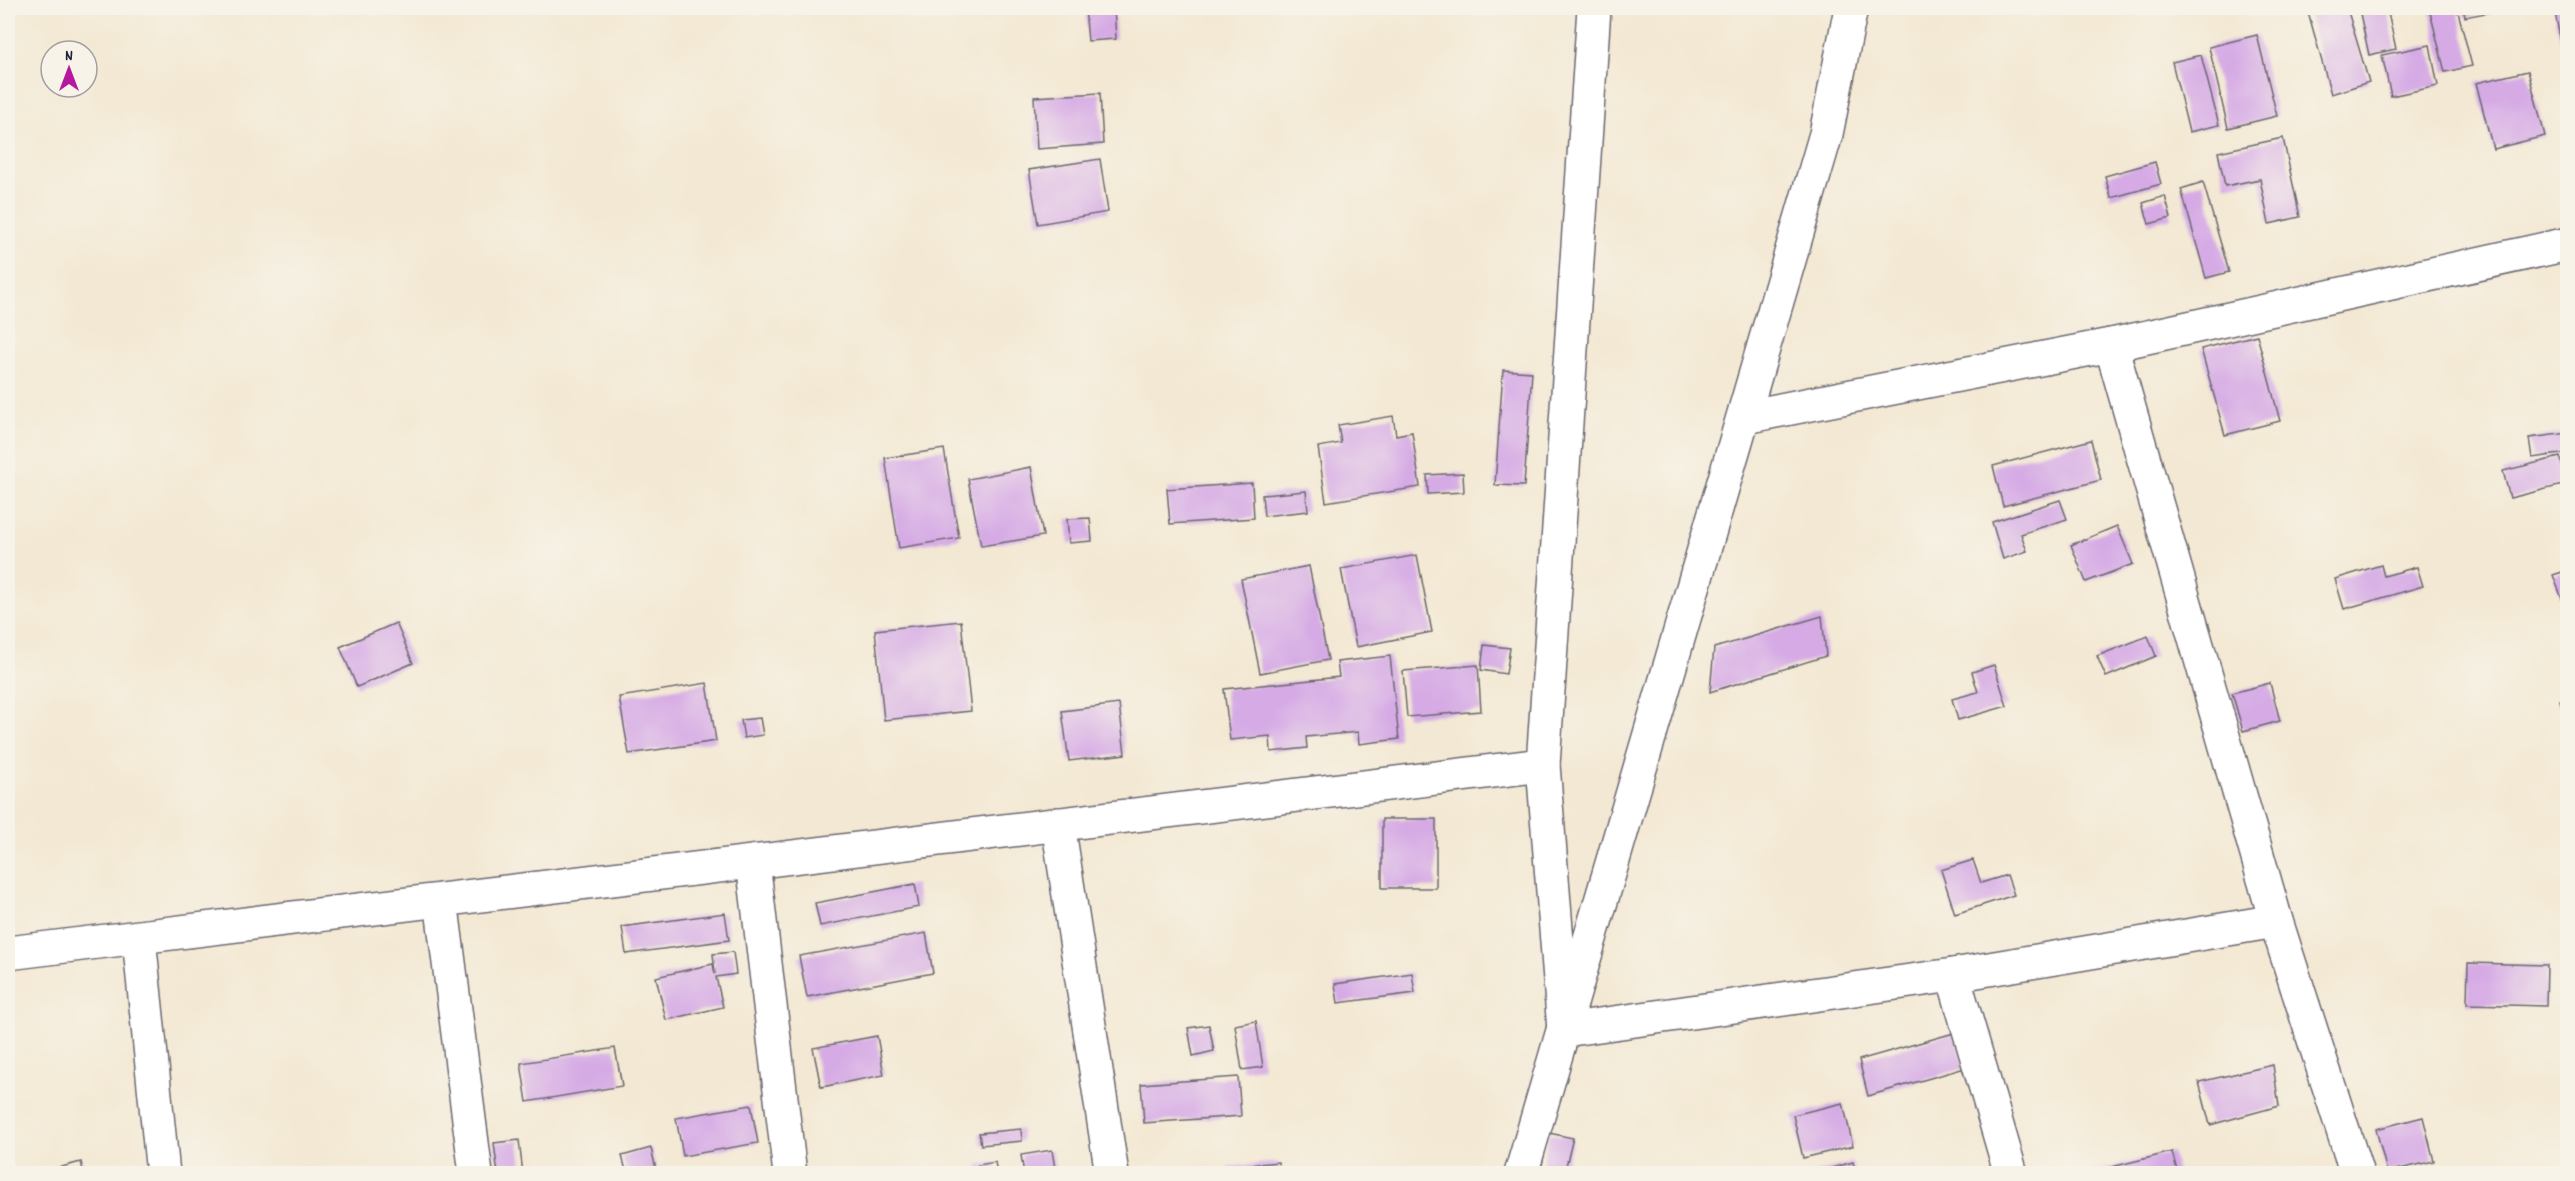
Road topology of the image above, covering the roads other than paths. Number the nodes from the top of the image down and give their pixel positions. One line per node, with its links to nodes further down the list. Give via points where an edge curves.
1 (1594, 8): 6 (street)
2 (1851, 8): 5 (street, via 1827,134)
3 (2568, 244): 4 (street)
4 (2110, 345): 5 (street); 10 (street)
5 (1745, 417): 14 (street)
6 (1543, 765): 7 (street); 14 (street)
7 (1058, 824): 8 (street); 18 (street)
8 (753, 862): 9 (street); 17 (street)
9 (441, 900): 11 (street); 16 (street)
10 (2276, 921): 13 (street); 21 (street)
11 (139, 938): 12 (street); 15 (street)
12 (8, 953)
13 (1953, 975): 14 (street); 20 (street)
14 (1564, 1030): 19 (street)
15 (163, 1173)
16 (476, 1173)
17 (790, 1173)
18 (1112, 1173)
19 (1521, 1173)
20 (2011, 1173)
21 (2357, 1173)

